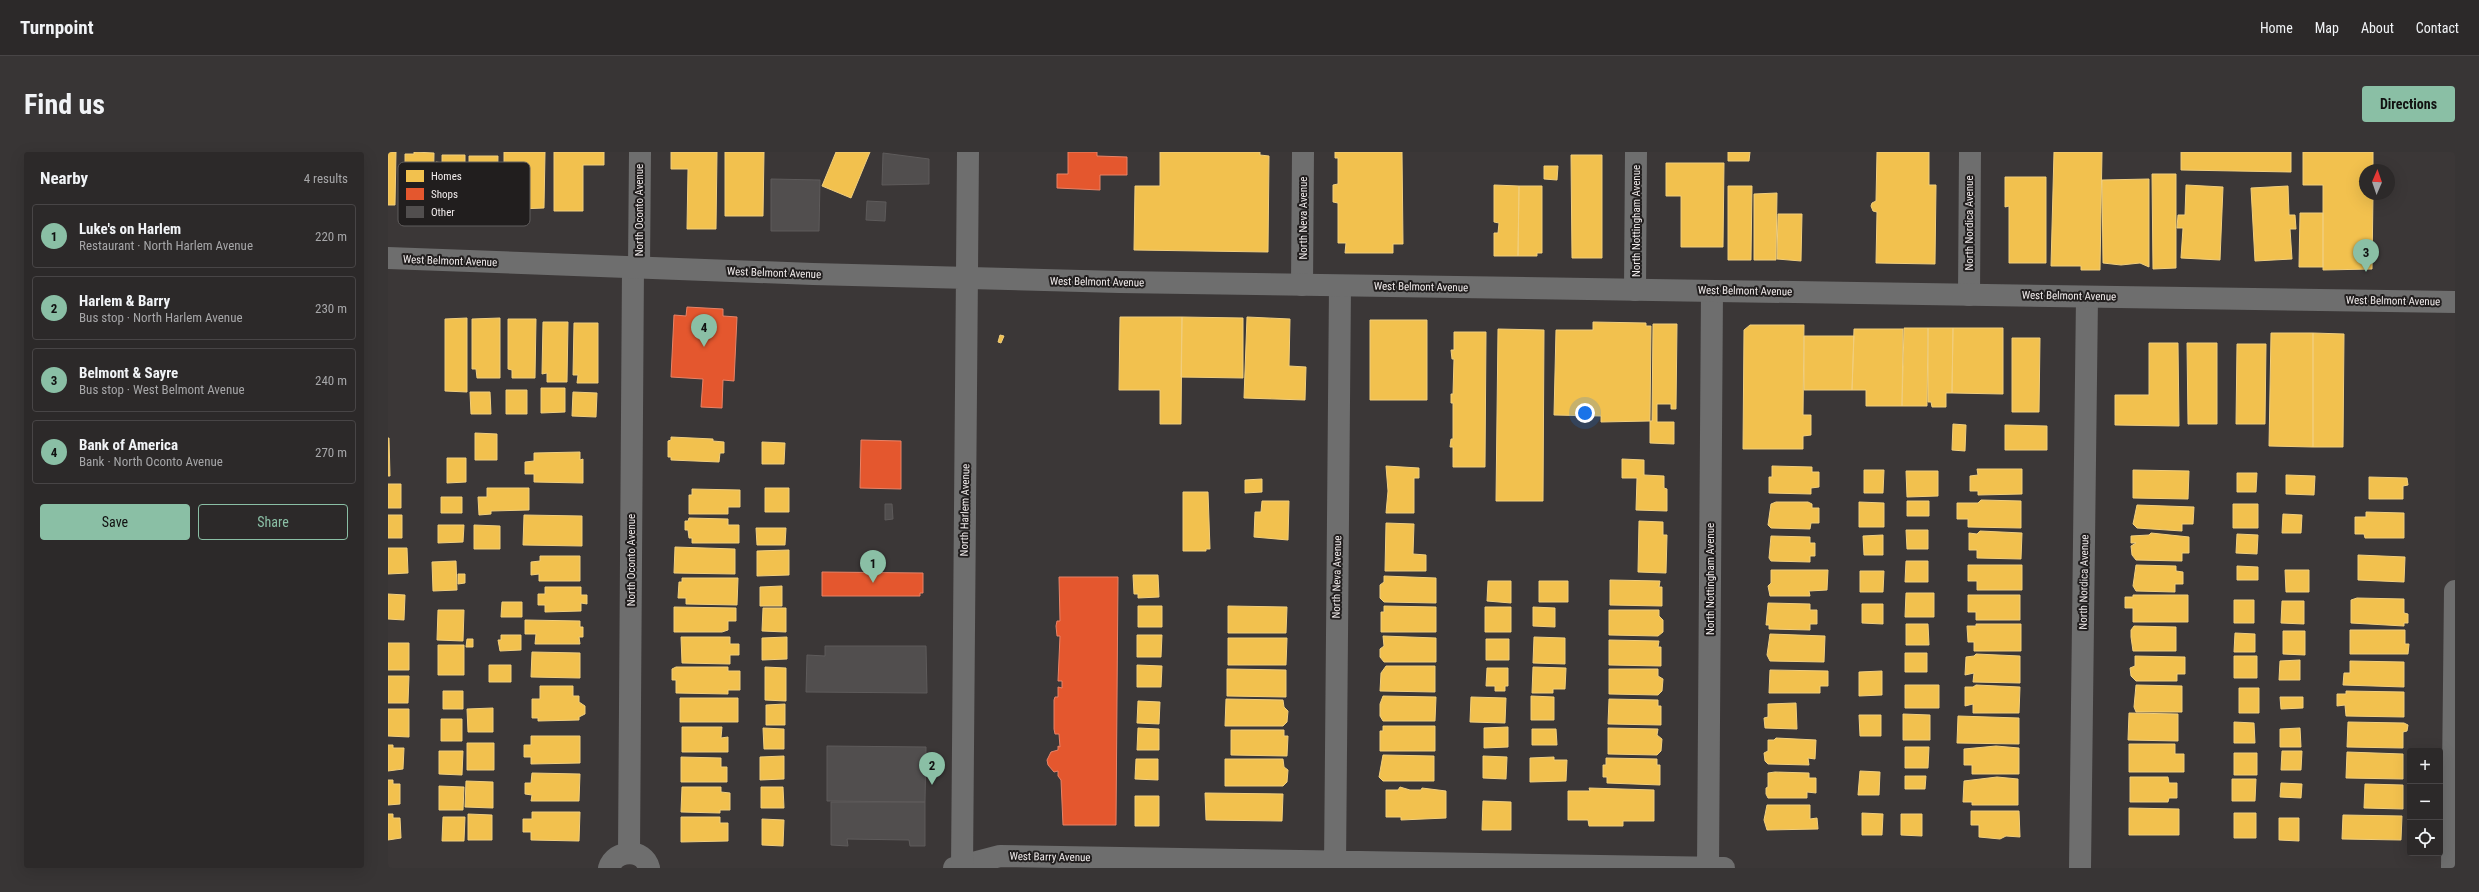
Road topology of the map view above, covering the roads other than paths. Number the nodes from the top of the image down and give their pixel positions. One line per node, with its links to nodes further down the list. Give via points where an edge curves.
1 (640, 152): 7 (street, North Oconto Avenue)
2 (968, 152): 8 (street, North Harlem Avenue)
3 (1303, 152): 9 (street, North Neva Avenue)
4 (1636, 152): 11 (street, North Nottingham Avenue)
5 (1970, 152): 13 (street, North Nordica Avenue)
6 (388, 258): 7 (street, West Belmont Avenue)
7 (636, 268): 8 (street, West Belmont Avenue); 18 (street, North Oconto Avenue)
8 (967, 279): 9 (street, West Belmont Avenue); 20 (street, North Harlem Avenue)
9 (1302, 285): 10 (street, West Belmont Avenue)
10 (1340, 286): 11 (street, West Belmont Avenue); 19 (street, North Neva Avenue)
11 (1635, 290): 12 (street, West Belmont Avenue)
12 (1712, 291): 13 (street, West Belmont Avenue); 23 (street, North Nottingham Avenue)
13 (1969, 295): 14 (street, West Belmont Avenue)
14 (2087, 297): 15 (street, West Belmont Avenue); 25 (street, North Nordica Avenue)
15 (2455, 302)
16 (2455, 591): 17 (street)
17 (2455, 629): 26 (street)
18 (629, 853): 21 (street, via 618,856); 22 (street, via 644,859)
19 (1335, 865): 20 (street, West Barry Avenue, via 1000,856); 23 (street, West Barry Avenue)
20 (960, 867)
21 (609, 868)
22 (649, 868)
23 (1708, 868): 24 (street, West Barry Avenue)
24 (1724, 868)
25 (2080, 868)
26 (2452, 868)

